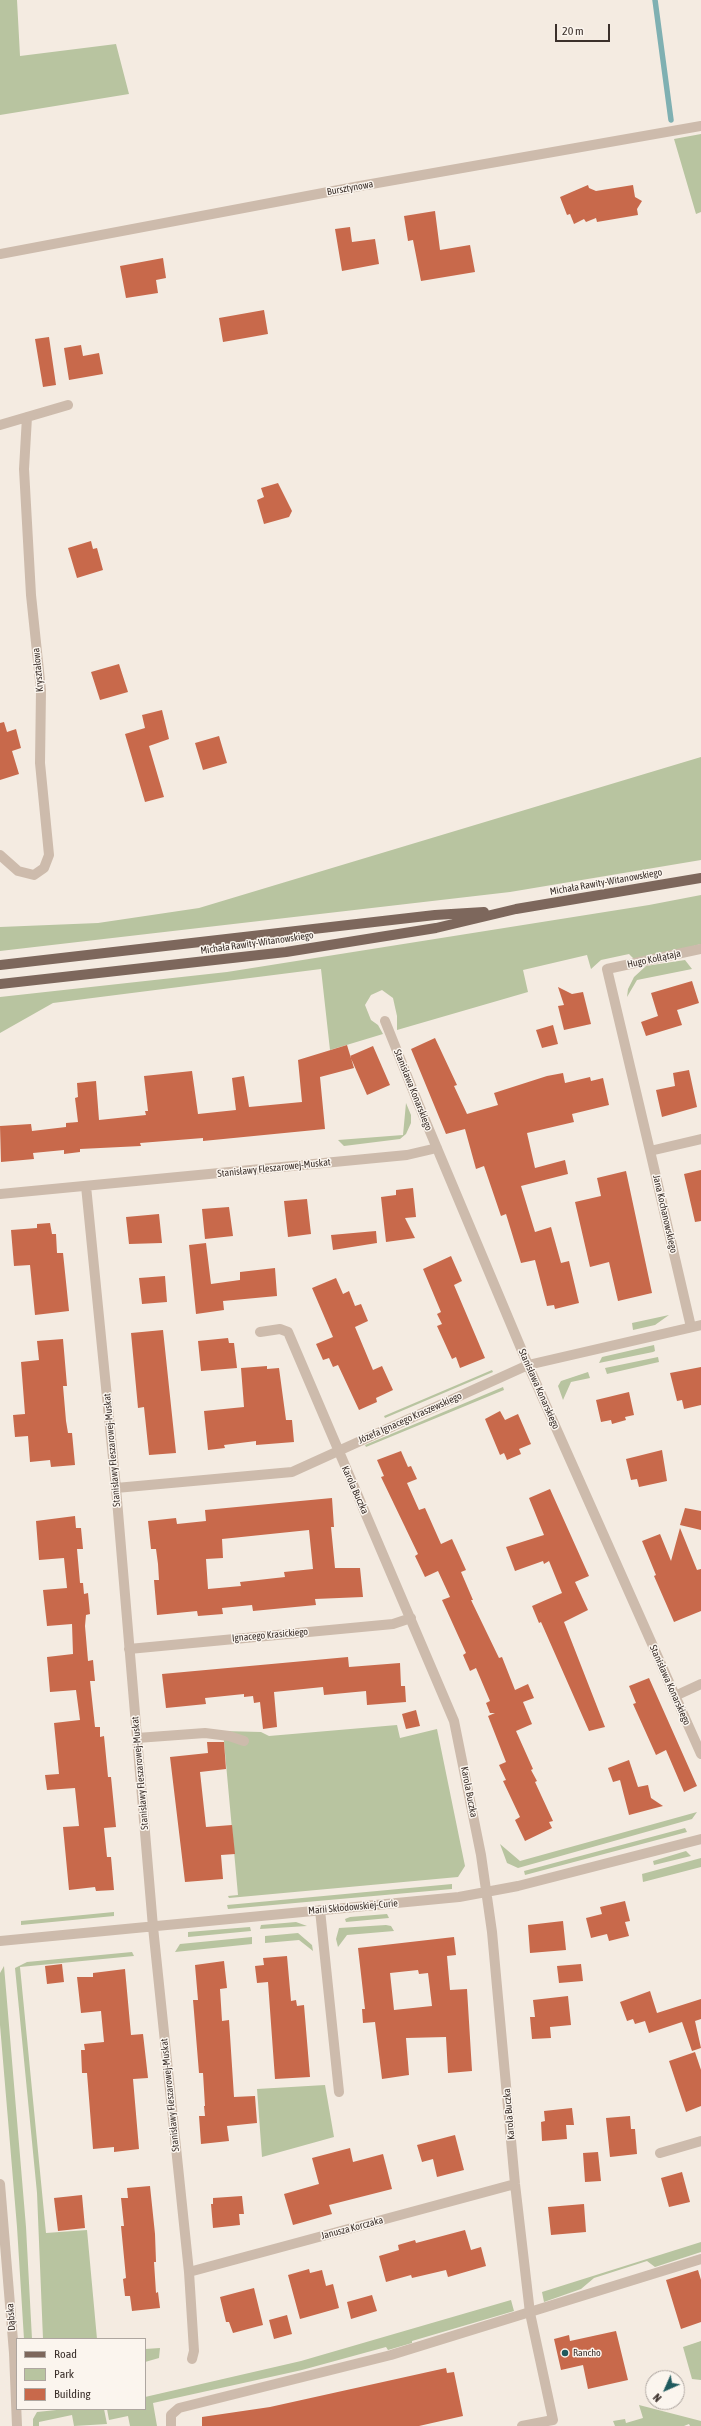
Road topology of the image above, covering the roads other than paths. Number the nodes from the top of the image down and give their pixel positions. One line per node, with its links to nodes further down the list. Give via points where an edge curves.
1 (701, 126): 2 (street, Bursztynowa, via 360,186)
2 (0, 254)
3 (68, 405): 4 (street)
4 (27, 417): 5 (street); 6 (street, Kryształowa, via 24,469 31,595 41,690 40,763 49,855 44,868 34,876 18,871)
5 (0, 425)
6 (0, 855)
7 (701, 878): 8 (main road, Michała Rawity-Witanowskiego)
8 (516, 910): 10 (main road, Michała Rawity-Witanowskiego, via 435,915); 12 (main road, Michała Rawity-Witanowskiego, via 436,928 286,952)
9 (701, 949): 11 (street, Hugo Kołłątaja)
10 (0, 965)
11 (607, 969): 16 (street, Jana Kochanowskiego)
12 (0, 984)
13 (385, 1020): 15 (street, Stanisława Konarskiego)
14 (701, 1139): 16 (street)
15 (437, 1148): 17 (street, Stanisławy Fleszarowej-Muskat, via 407,1155); 21 (street, Stanisława Konarskiego)
16 (650, 1151): 19 (street, Jana Kochanowskiego)
17 (86, 1186): 18 (street, Stanisławy Fleszarowej-Muskat); 23 (street, Stanisławy Fleszarowej-Muskat)
18 (0, 1194)
19 (696, 1326): 21 (street, Józefa Ignacego Kraszewskiego)
20 (260, 1332): 22 (street, Karola Buczka, via 280,1329 288,1332)
21 (528, 1365): 22 (street, Józefa Ignacego Kraszewskiego); 27 (street, Stanisława Konarskiego)
22 (337, 1450): 23 (street, Józefa Ignacego Kraszewskiego, via 287,1473); 24 (street, Karola Buczka)
23 (116, 1488): 25 (street, Stanisławy Fleszarowej-Muskat)
24 (411, 1618): 25 (street, Ignacego Krasickiego, via 392,1624); 32 (street, Karola Buczka, via 454,1721)
25 (129, 1649): 28 (street, Stanisławy Fleszarowej-Muskat)
26 (701, 1684): 27 (street)
27 (675, 1696): 30 (street, Stanisława Konarskiego)
28 (137, 1738): 29 (street, via 205,1733); 34 (street, Stanisławy Fleszarowej-Muskat)
29 (244, 1741)
30 (701, 1754)
31 (701, 1839): 32 (street, Marii Skłodowskiej-Curie)
32 (486, 1892): 33 (street, Marii Skłodowskiej-Curie, via 459,1897); 40 (street, Karola Buczka)
33 (320, 1910): 34 (street, Marii Skłodowskiej-Curie); 36 (street)
34 (153, 1927): 35 (street, Marii Skłodowskiej-Curie); 42 (street, Stanisławy Fleszarowej-Muskat)
35 (0, 1941)
36 (339, 2092)
37 (701, 2141): 38 (street)
38 (660, 2153)
39 (0, 2184): 45 (street, Dąbska)
40 (515, 2184): 42 (street, Janusza Korczaka); 43 (street, Karola Buczka)
41 (701, 2260): 43 (street)
42 (188, 2272): 44 (street, Stanisławy Fleszarowej-Muskat, via 194,2351)
43 (530, 2313): 48 (street, via 391,2355 179,2408 171,2414); 49 (street, Karola Buczka, via 553,2420)
44 (192, 2359)
45 (16, 2402)
46 (16, 2410): 47 (street, Dąbska)
47 (17, 2426)
48 (171, 2426)
49 (522, 2426)

